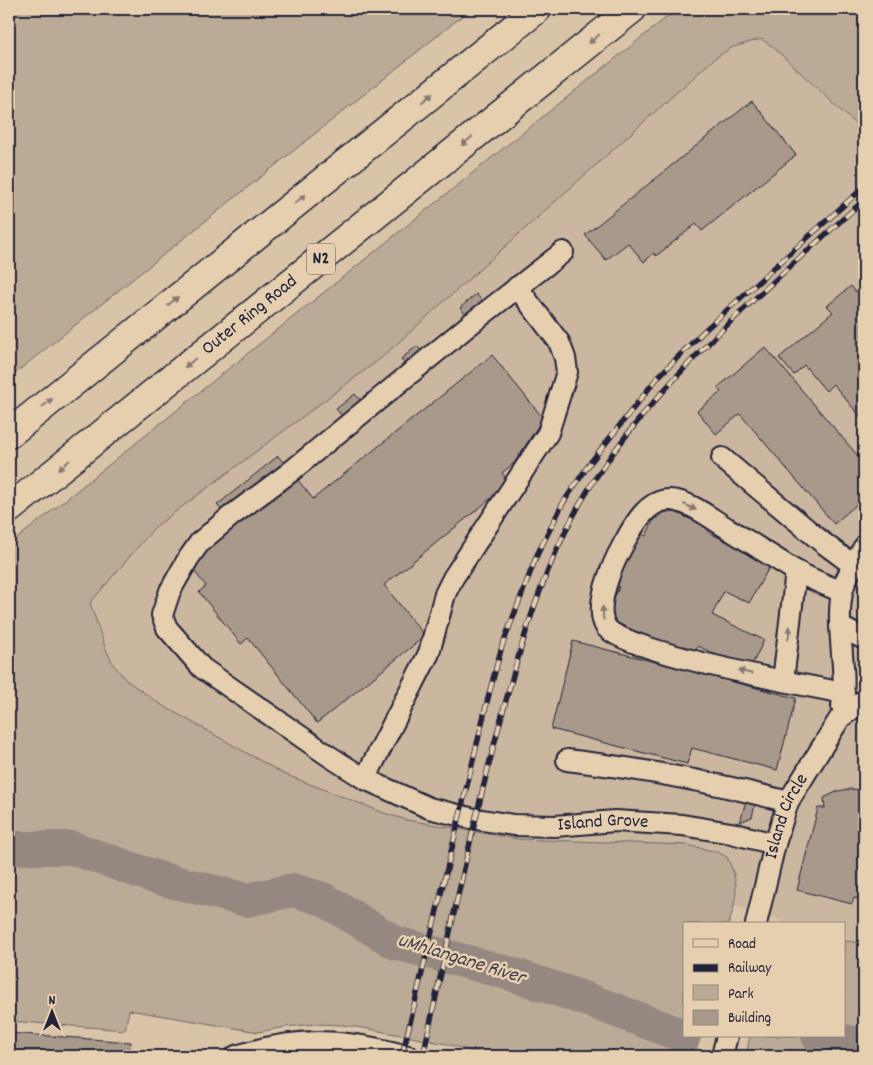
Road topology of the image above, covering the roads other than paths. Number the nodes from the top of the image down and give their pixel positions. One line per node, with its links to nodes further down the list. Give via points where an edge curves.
1 (537, 9): 5 (highway, one-way to 1)
2 (632, 9): 7 (highway, Outer Ring Road / N2, one-way to 7)
3 (563, 252): 4 (street, Island Grove)
4 (518, 287): 19 (street, via 560,342 567,372 562,389 548,433 452,578 444,594 429,652); 19 (street, Island Grove, via 200,542 163,608 167,628 202,668)
5 (9, 434)
6 (722, 458): 9 (street)
7 (9, 509)
8 (864, 547): 9 (street, Island Circle)
9 (853, 565): 11 (street, Island Circle)
10 (796, 571): 11 (street); 14 (street, one-way to 10); 14 (street, one-way to 10, via 666,654 616,636 607,629 602,608 615,559 635,524 660,501 672,500 703,513)
11 (842, 592): 12 (street, Island Circle)
12 (841, 626): 13 (street); 15 (street, Island Circle)
13 (864, 639)
14 (783, 681): 15 (street)
15 (844, 693): 17 (street, Island Circle)
16 (864, 700): 17 (street, Island Circle)
17 (840, 718): 20 (street, Island Circle)
18 (567, 760): 20 (street, via 642,769 742,789)
19 (365, 779): 21 (street, Island Grove, via 429,808 513,825 555,826 615,821 682,825)
20 (788, 802): 21 (street, Island Circle)
21 (775, 844): 22 (street, Island Circle)
22 (756, 922)
23 (726, 1038): 26 (street)
24 (236, 1056): 25 (street, via 261,1048 330,1042 357,1044)
25 (408, 1056)
26 (722, 1056)

